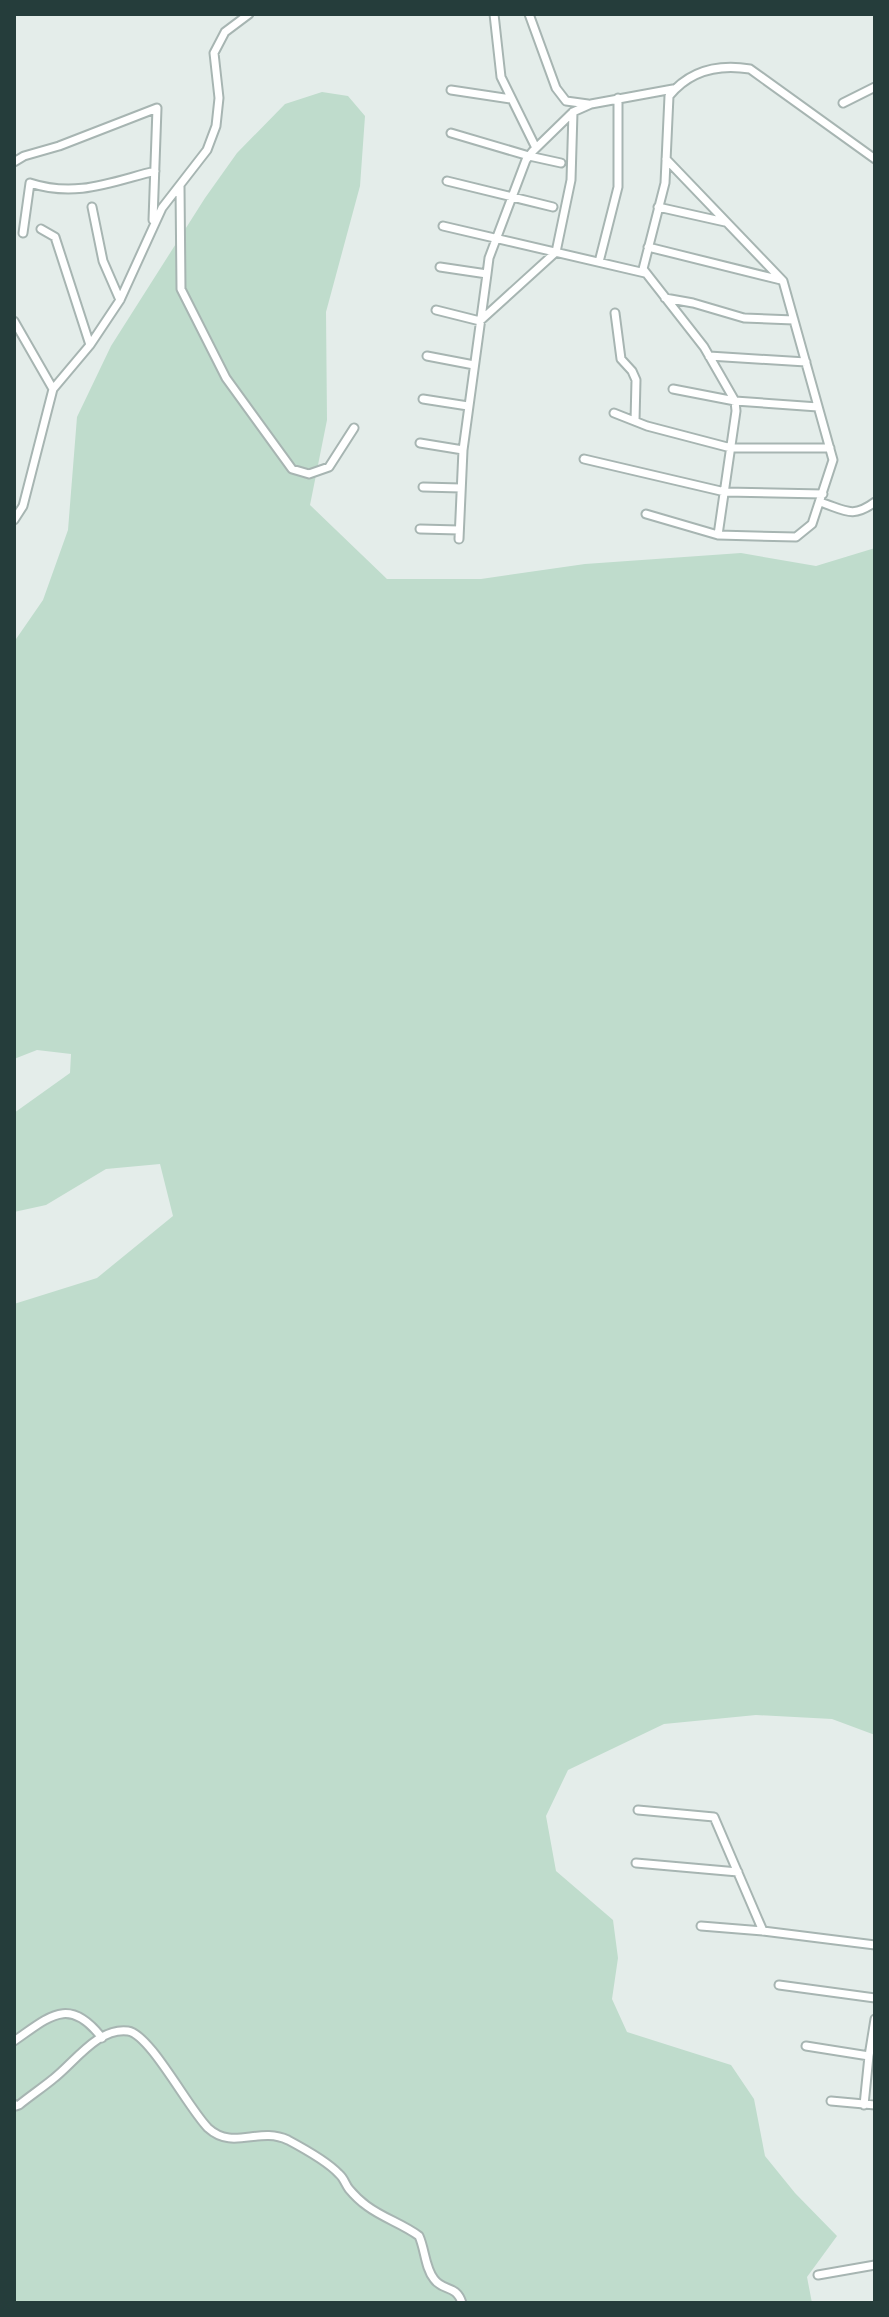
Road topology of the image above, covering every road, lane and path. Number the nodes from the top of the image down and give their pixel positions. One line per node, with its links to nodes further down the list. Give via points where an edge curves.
1 (249, 14): 21 (street, via 217,43 216,126 207,150)
2 (494, 14): 8 (street, via 501,77)
3 (529, 14): 10 (street, via 556,88 566,101)
4 (875, 87): 9 (street)
5 (675, 89): 7 (street); 15 (street, via 667,103); 16 (street, via 712,68 750,69)
6 (451, 90): 8 (street)
7 (618, 98): 10 (street); 34 (street, via 618,187)
8 (511, 99): 13 (street)
9 (843, 103)
10 (591, 104): 11 (street)
11 (573, 112): 13 (street); 33 (street, via 571,180)
12 (451, 133): 14 (street)
13 (536, 148): 14 (street)
14 (529, 156): 18 (street); 22 (street)
15 (666, 159): 25 (street); 26 (street)
16 (875, 159)
17 (14, 162): 19 (street, via 157,108)
18 (561, 163)
19 (155, 171): 29 (street); 30 (street, via 64,191 30,183)
20 (447, 181): 22 (street)
21 (180, 186): 29 (street); 59 (street, via 181,289 226,378 292,469 309,474 329,467)
22 (514, 197): 24 (street); 31 (street)
23 (92, 207): 40 (street, via 100,253)
24 (553, 207)
25 (658, 207): 26 (street); 32 (street)
26 (727, 222): 38 (street)
27 (443, 226): 31 (street)
28 (41, 229): 46 (street, via 55,237)
29 (153, 230): 40 (street)
30 (23, 233)
31 (497, 239): 33 (street); 37 (street)
32 (648, 247): 36 (street); 38 (street)
33 (556, 252): 34 (street); 45 (street)
34 (599, 262): 36 (street)
35 (440, 267): 37 (street)
36 (645, 273): 39 (street)
37 (487, 274): 45 (street)
38 (783, 281): 43 (street)
39 (665, 298): 43 (street, via 744,318); 48 (street)
40 (120, 300): 46 (street)
41 (436, 310): 45 (street)
42 (615, 313): 58 (street, via 621,359 636,380)
43 (794, 320): 49 (street)
44 (14, 321): 51 (street)
45 (480, 321): 50 (street)
46 (90, 345): 51 (street)
47 (427, 356): 50 (street)
48 (709, 356): 49 (street); 54 (street)
49 (806, 362): 56 (street)
50 (474, 365): 55 (street)
51 (53, 389): 71 (street, via 23,506)
52 (673, 389): 54 (street)
53 (423, 399): 55 (street)
54 (735, 401): 56 (street); 61 (street)
55 (468, 406): 63 (street)
56 (818, 407): 62 (street)
57 (614, 413): 58 (street)
58 (635, 421): 61 (street)
59 (354, 428)
60 (420, 443): 63 (street)
61 (731, 448): 62 (street); 67 (street)
62 (830, 448): 68 (street, via 833,464)
63 (463, 450): 66 (street)
64 (584, 459): 67 (street)
65 (423, 487): 66 (street)
66 (461, 488): 72 (street, via 459,535)
67 (725, 492): 68 (street); 73 (street)
68 (822, 498): 69 (street, via 853,513); 73 (street, via 812,524 796,537)
69 (875, 502)
70 (646, 514): 73 (street)
71 (14, 520)
72 (420, 529)
73 (718, 535)
74 (638, 1810): 76 (street, via 714,1817)
75 (636, 1863): 76 (street)
76 (738, 1872): 78 (street)
77 (701, 1926): 78 (street)
78 (763, 1931): 79 (street)
79 (875, 1945)
80 (779, 1985): 81 (street)
81 (875, 1998)
82 (875, 2019): 86 (street)
83 (102, 2038): 84 (street, via 72,2014 52,2015); 88 (street, via 53,2080); 93 (street, via 126,2031 143,2038 194,2112 217,2135 280,2137 339,2173 366,2205 419,2236 433,2278 452,2288)
84 (14, 2041)
85 (806, 2046): 86 (street)
86 (869, 2056): 89 (street)
87 (831, 2101): 89 (street)
88 (14, 2104)
89 (864, 2105): 90 (street)
90 (875, 2105)
91 (875, 2265): 92 (street)
92 (818, 2275)
93 (462, 2303)

